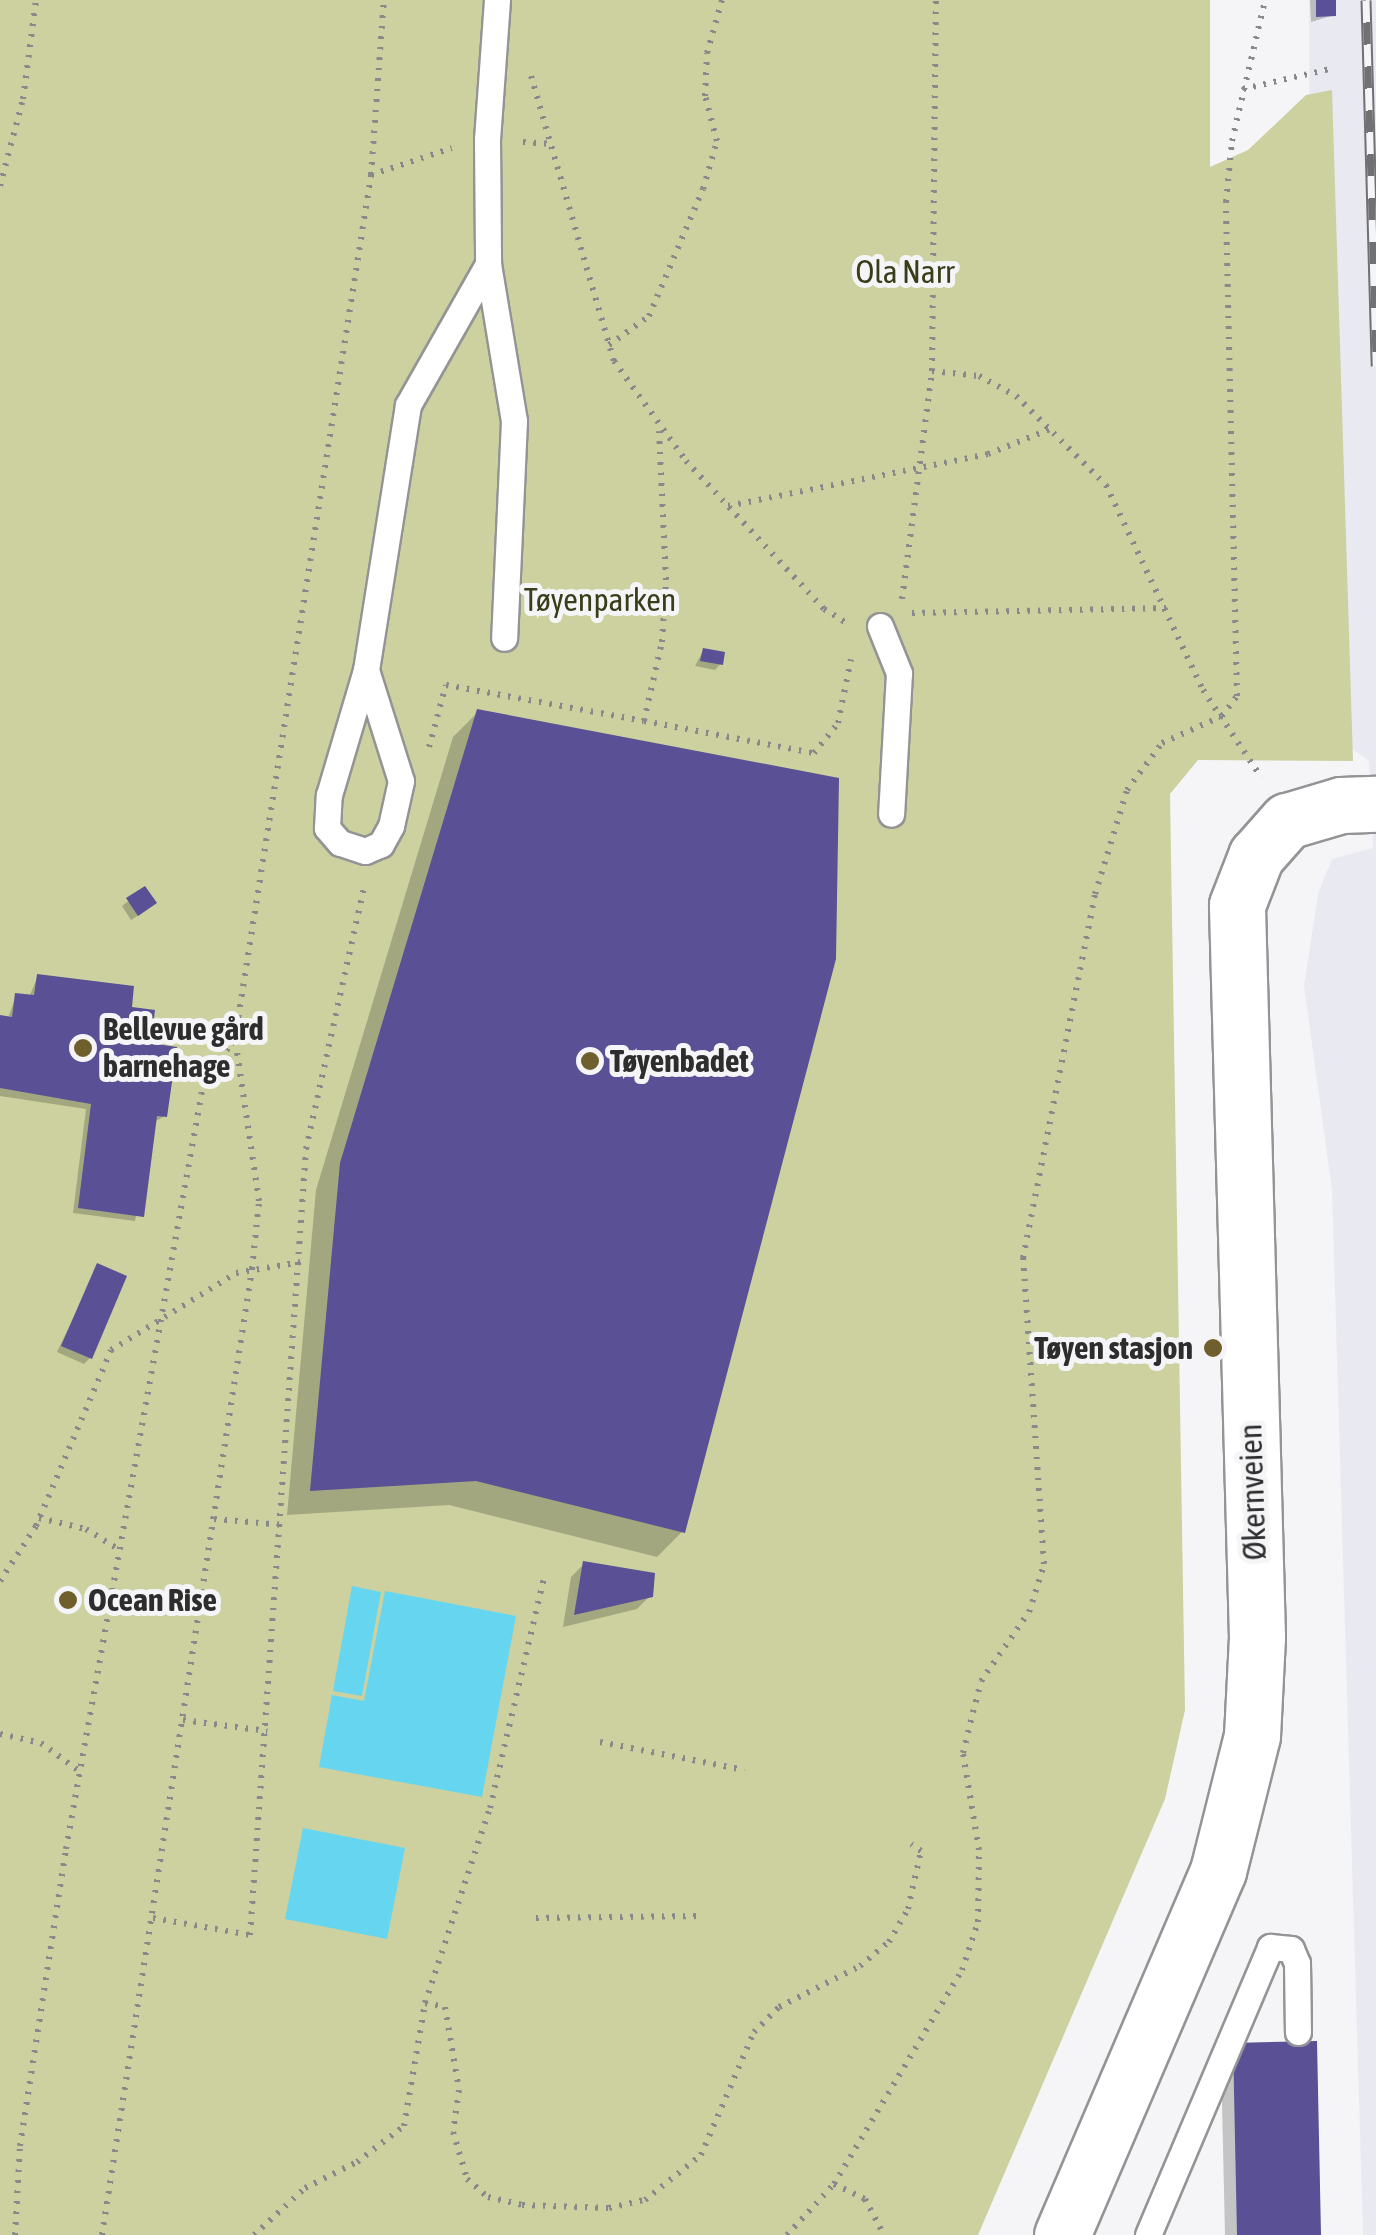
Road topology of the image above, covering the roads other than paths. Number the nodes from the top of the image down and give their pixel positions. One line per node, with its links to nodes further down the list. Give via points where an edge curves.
1 (498, 2): 2 (lane, via 487,139)
2 (488, 264): 4 (lane, via 514,421); 5 (lane, via 408,405)
3 (878, 622): 7 (lane, via 899,672)
4 (504, 638)
5 (366, 670): 5 (lane, via 340,745 327,828 340,843 365,850 381,844 391,826 401,781)
6 (1376, 804): 9 (main road, Økernveien, via 1340,805 1288,821 1270,836 1245,879 1234,942 1256,1622 1252,1736 1218,1872)
7 (891, 814)
8 (1298, 2032): 10 (lane, via 1297,1962 1291,1949 1270,1947)
9 (1062, 2235)
10 (1148, 2235)

